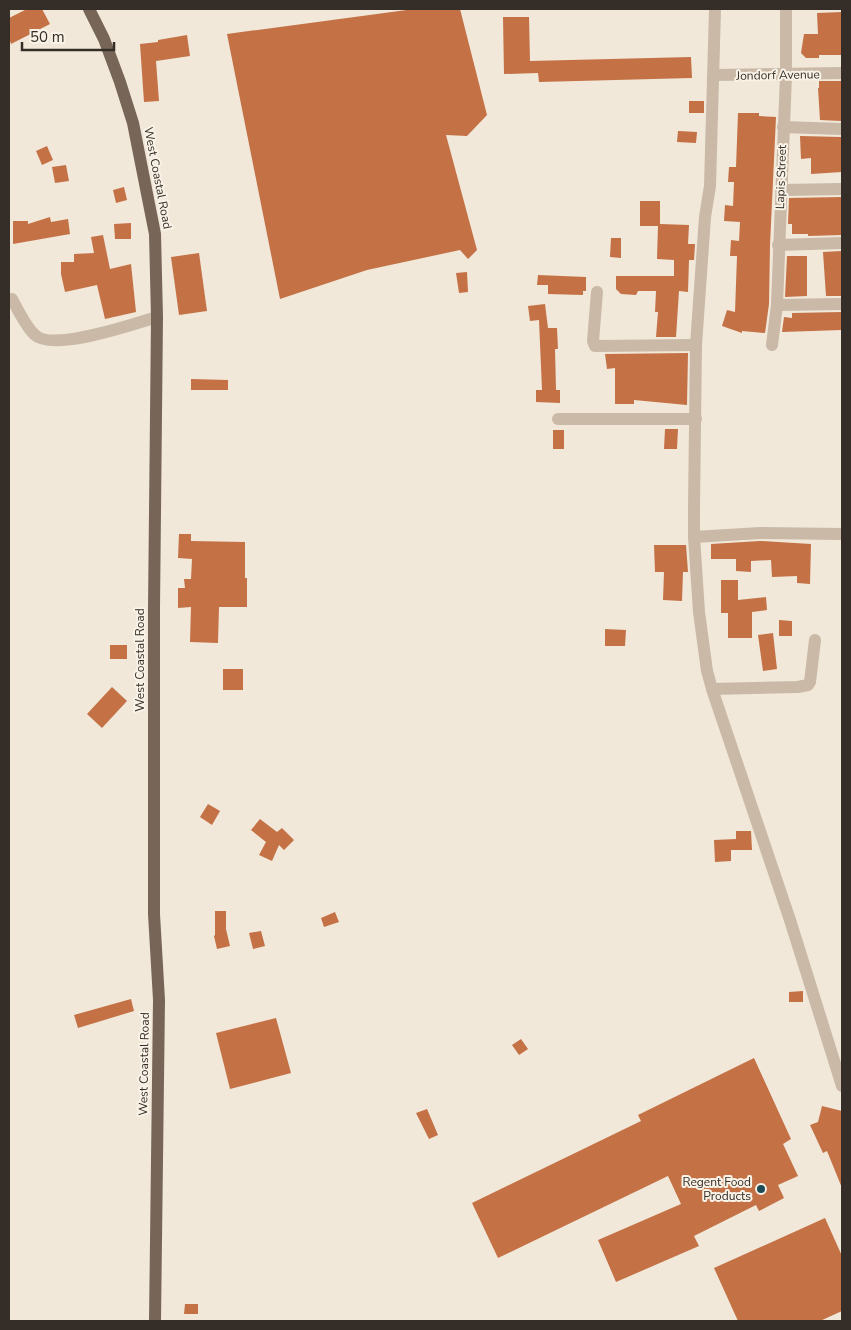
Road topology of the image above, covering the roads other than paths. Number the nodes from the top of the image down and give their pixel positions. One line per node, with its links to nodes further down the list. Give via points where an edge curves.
1 (89, 9): 17 (main road, West Coastal Road, via 104,39 135,132 155,234)
2 (715, 9): 5 (street)
3 (786, 9): 6 (street, Lapis Street)
4 (842, 74): 6 (street, Jondorf Avenue)
5 (714, 75): 6 (street, Jondorf Avenue); 18 (street, via 710,186)
6 (786, 75): 7 (street, Lapis Street)
7 (783, 127): 8 (street); 9 (street, Lapis Street)
8 (842, 129)
9 (781, 190): 10 (street); 12 (street, Lapis Street)
10 (842, 190)
11 (842, 243): 12 (street)
12 (778, 245): 16 (street, Lapis Street)
13 (597, 292): 18 (street, via 594,346)
14 (12, 299): 17 (street, via 35,335 42,339 83,338)
15 (842, 304): 16 (street)
16 (777, 305): 19 (street, Lapis Street)
17 (157, 317): 27 (main road, West Coastal Road, via 154,914 159,1000)
18 (696, 345): 21 (street)
19 (772, 345)
20 (558, 419): 21 (street)
21 (696, 419): 23 (street)
22 (842, 534): 23 (street, via 760,533)
23 (694, 537): 25 (street, via 699,612)
24 (815, 640): 25 (street, via 808,685)
25 (712, 689): 26 (street)
26 (842, 1086)
27 (155, 1321)

